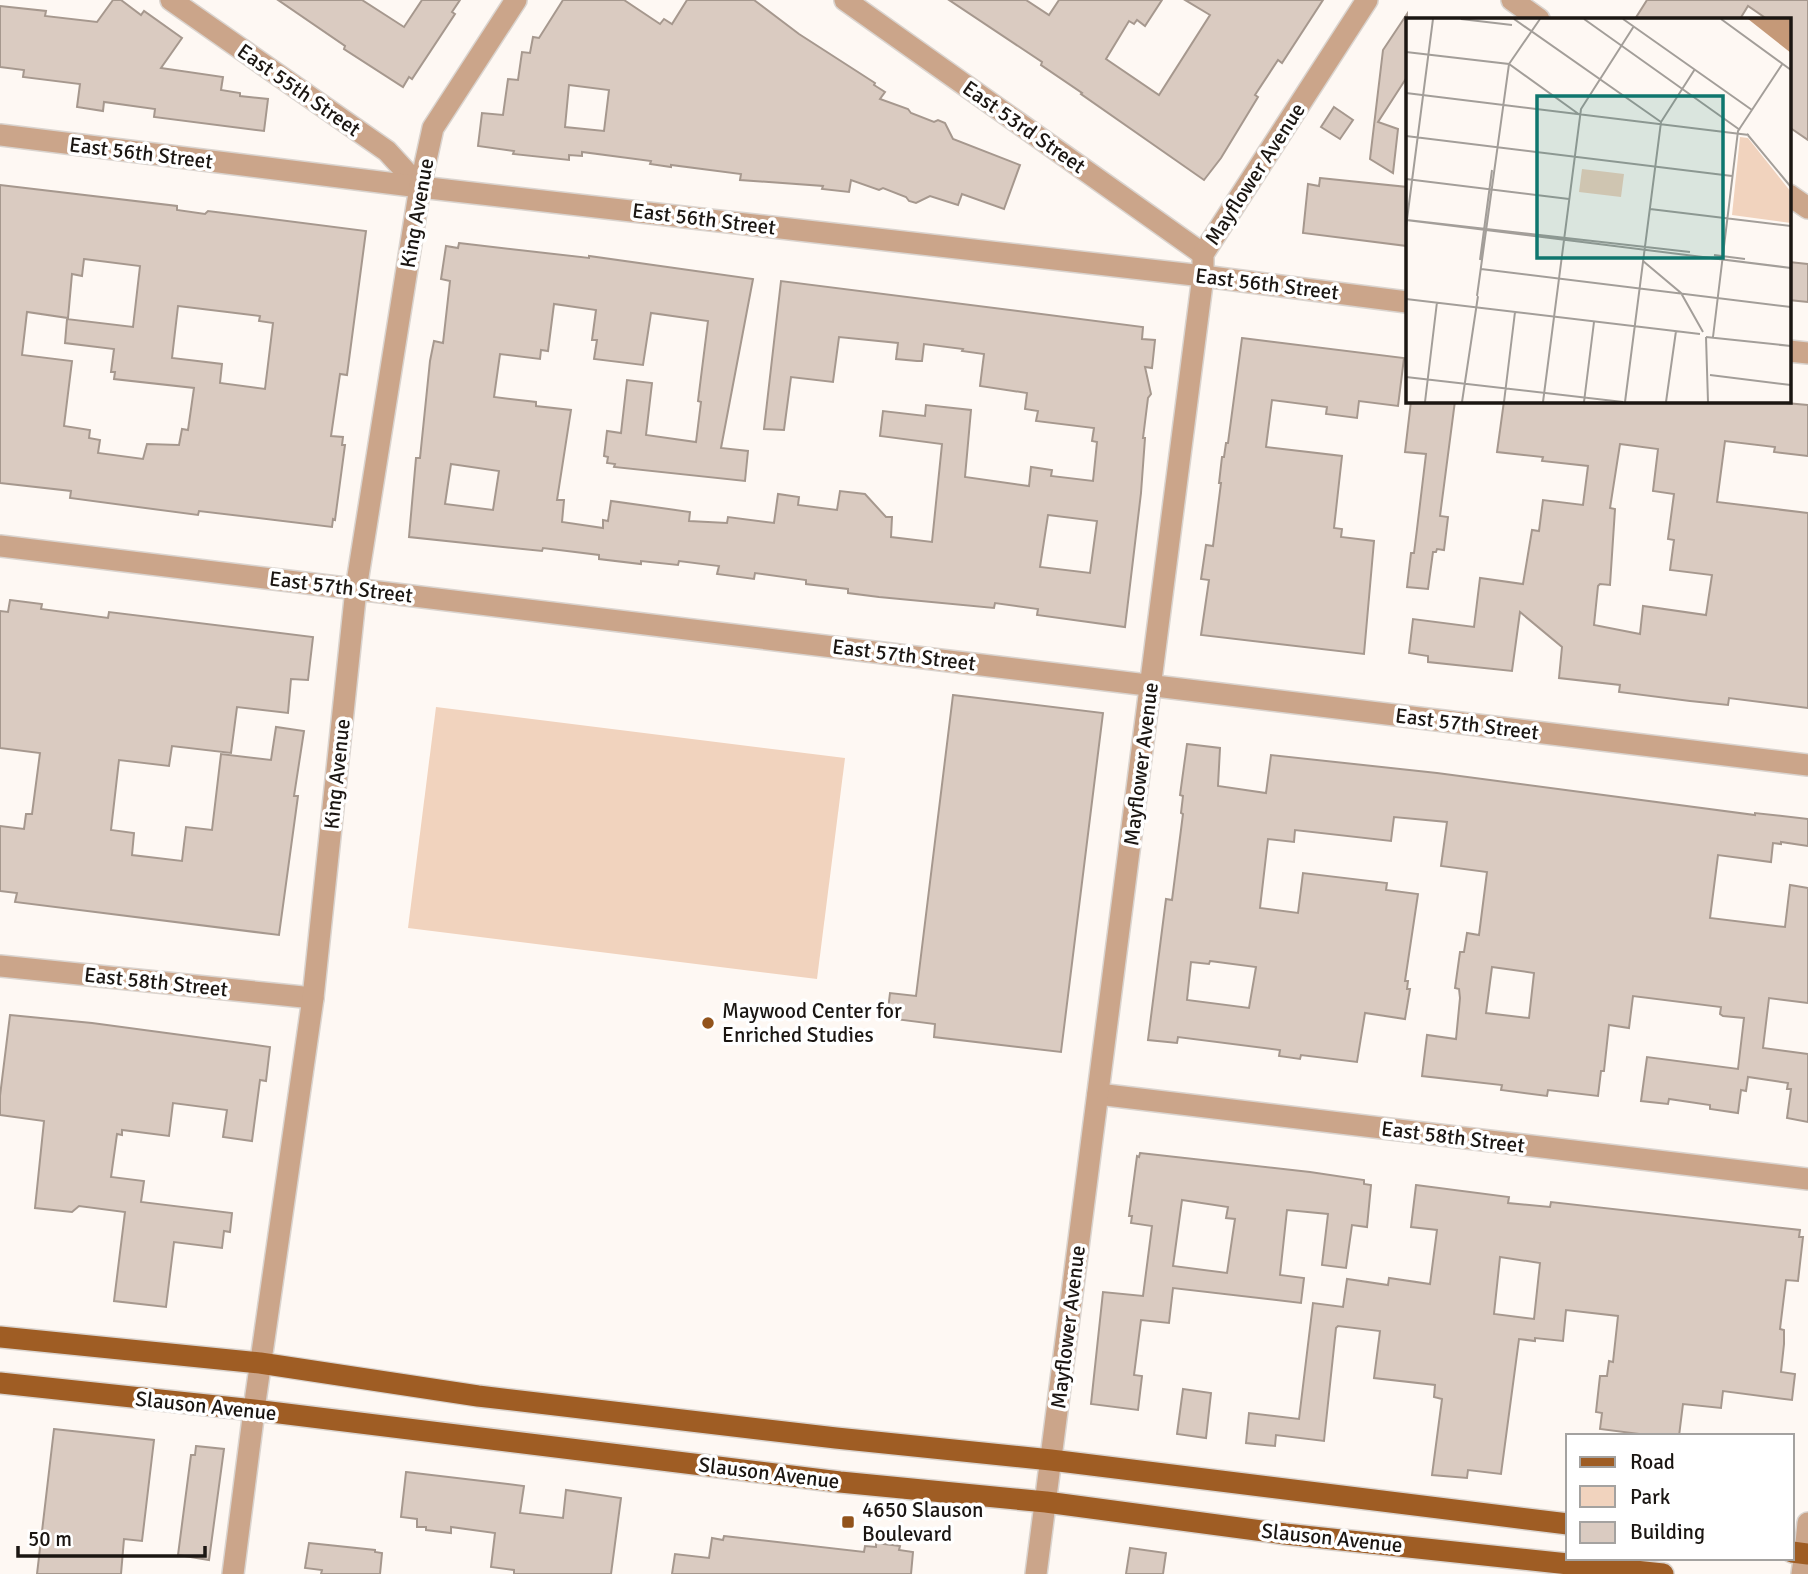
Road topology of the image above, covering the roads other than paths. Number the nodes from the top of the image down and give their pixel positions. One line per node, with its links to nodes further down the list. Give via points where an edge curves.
1 (171, 0): 8 (street, East 55th Street, via 387,151)
2 (516, 0): 8 (street, King Avenue, via 433,128)
3 (845, 0): 11 (street, East 53rd Street)
4 (1367, 0): 11 (street, Mayflower Avenue)
5 (1512, 0): 6 (street)
6 (1538, 18)
7 (0, 135): 8 (street, East 56th Street)
8 (420, 187): 12 (street, East 56th Street); 17 (street, King Avenue)
9 (1790, 196): 10 (street)
10 (1808, 208)
11 (1203, 254): 12 (street, Mayflower Avenue)
12 (1203, 276): 13 (street, East 56th Street); 18 (street, Mayflower Avenue)
13 (1406, 302)
14 (1790, 351): 15 (street)
15 (1808, 353)
16 (0, 545): 17 (street, East 57th Street)
17 (356, 589): 18 (street, East 57th Street); 21 (street, King Avenue)
18 (1151, 685): 19 (street, East 57th Street); 22 (street, Mayflower Avenue)
19 (1808, 765)
20 (0, 966): 21 (street, East 58th Street)
21 (313, 998): 25 (street, King Avenue)
22 (1098, 1094): 23 (street, East 58th Street); 28 (street, Mayflower Avenue)
23 (1808, 1179)
24 (0, 1337): 25 (main road, Slauson Avenue)
25 (260, 1363): 27 (street, King Avenue); 28 (main road, Slauson Avenue, via 478,1396)
26 (0, 1383): 27 (main road, Slauson Avenue)
27 (254, 1410): 29 (main road, Slauson Avenue, via 731,1469); 33 (street, King Avenue)
28 (1051, 1460): 29 (street, Mayflower Avenue); 31 (main road, Slauson Avenue)
29 (1046, 1502): 34 (street, Mayflower Avenue); 35 (main road, Slauson Avenue, via 1285,1534)
30 (1808, 1523): 32 (street)
31 (1566, 1524)
32 (1802, 1558)
33 (233, 1574)
34 (1036, 1574)
35 (1663, 1574)

